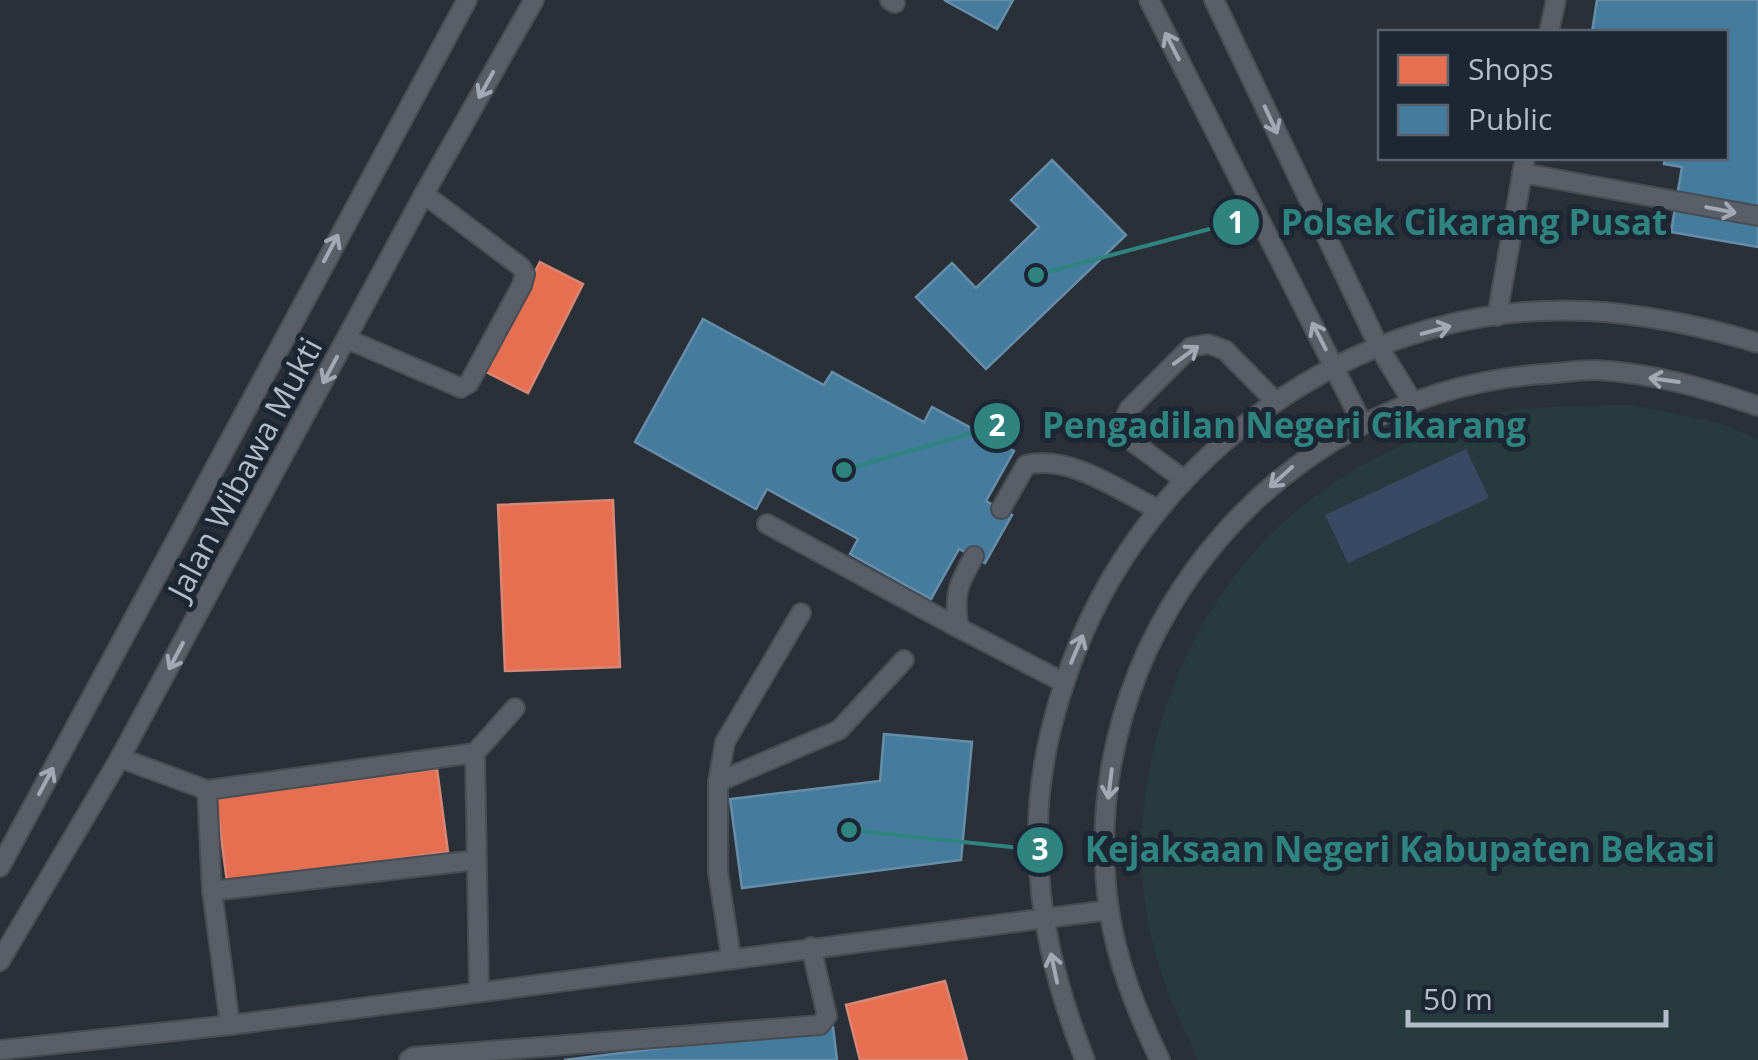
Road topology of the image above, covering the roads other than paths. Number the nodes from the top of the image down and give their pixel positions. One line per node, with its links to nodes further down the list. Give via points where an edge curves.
1 (467, 0): 34 (lane, Jalan Wibawa Mukti, one-way to 1)
2 (534, 0): 8 (lane, Jalan Wibawa Mukti, one-way to 8)
3 (1150, 0): 14 (lane, one-way to 3)
4 (1214, 0): 13 (lane, one-way to 13)
5 (1556, 0): 6 (lane)
6 (1549, 30)
7 (1523, 165): 9 (lane, one-way to 9); 10 (lane)
8 (424, 194): 11 (lane, Jalan Wibawa Mukti); 11 (lane, via 521,266 522,285 466,386)
9 (1758, 216)
10 (1496, 316): 12 (lane, via 1584,311 1672,320); 13 (lane, one-way to 10)
11 (347, 339): 30 (lane, Jalan Wibawa Mukti, one-way to 30)
12 (1758, 343)
13 (1379, 347): 14 (lane); 16 (lane)
14 (1334, 367): 15 (lane); 18 (lane)
15 (1275, 401): 19 (lane); 19 (lane, one-way to 15, via 1130,440 1122,426 1129,410 1191,347 1224,350)
16 (1412, 401): 17 (lane, one-way to 16, via 1688,383 1595,370 1502,377); 18 (lane)
17 (1758, 406)
18 (1362, 423): 36 (lane, one-way to 36, via 1290,468 1229,524 1178,590 1140,665 1115,744 1105,827)
19 (1184, 479): 21 (lane)
20 (1001, 509): 21 (lane, via 1026,465 1045,460)
21 (1157, 509): 27 (lane, one-way to 21, via 1102,591)
22 (767, 524): 25 (lane)
23 (974, 556): 25 (lane, via 954,604)
24 (801, 612): 31 (lane, via 725,742)
25 (959, 628): 27 (lane)
26 (904, 660): 31 (lane, via 839,730)
27 (1063, 682): 37 (lane, via 1044,759 1038,838)
28 (515, 708): 29 (lane)
29 (474, 753): 32 (lane); 33 (lane)
30 (120, 758): 32 (lane); 40 (lane, Jalan Wibawa Mukti)
31 (718, 782): 39 (lane, via 718,872)
32 (207, 790): 35 (lane)
33 (476, 860): 35 (lane); 41 (lane)
34 (0, 867)
35 (212, 891): 42 (lane)
36 (1109, 910): 37 (lane); 46 (lane, via 1132,1002)
37 (1043, 917): 38 (lane); 45 (lane, one-way to 37, via 1061,998)
38 (811, 947): 39 (lane); 44 (lane, via 827,1016 820,1025)
39 (731, 958): 41 (lane)
40 (0, 960)
41 (479, 991): 42 (lane)
42 (230, 1025): 43 (lane)
43 (0, 1050)
44 (409, 1060)
45 (1085, 1060)
46 (1160, 1060)

